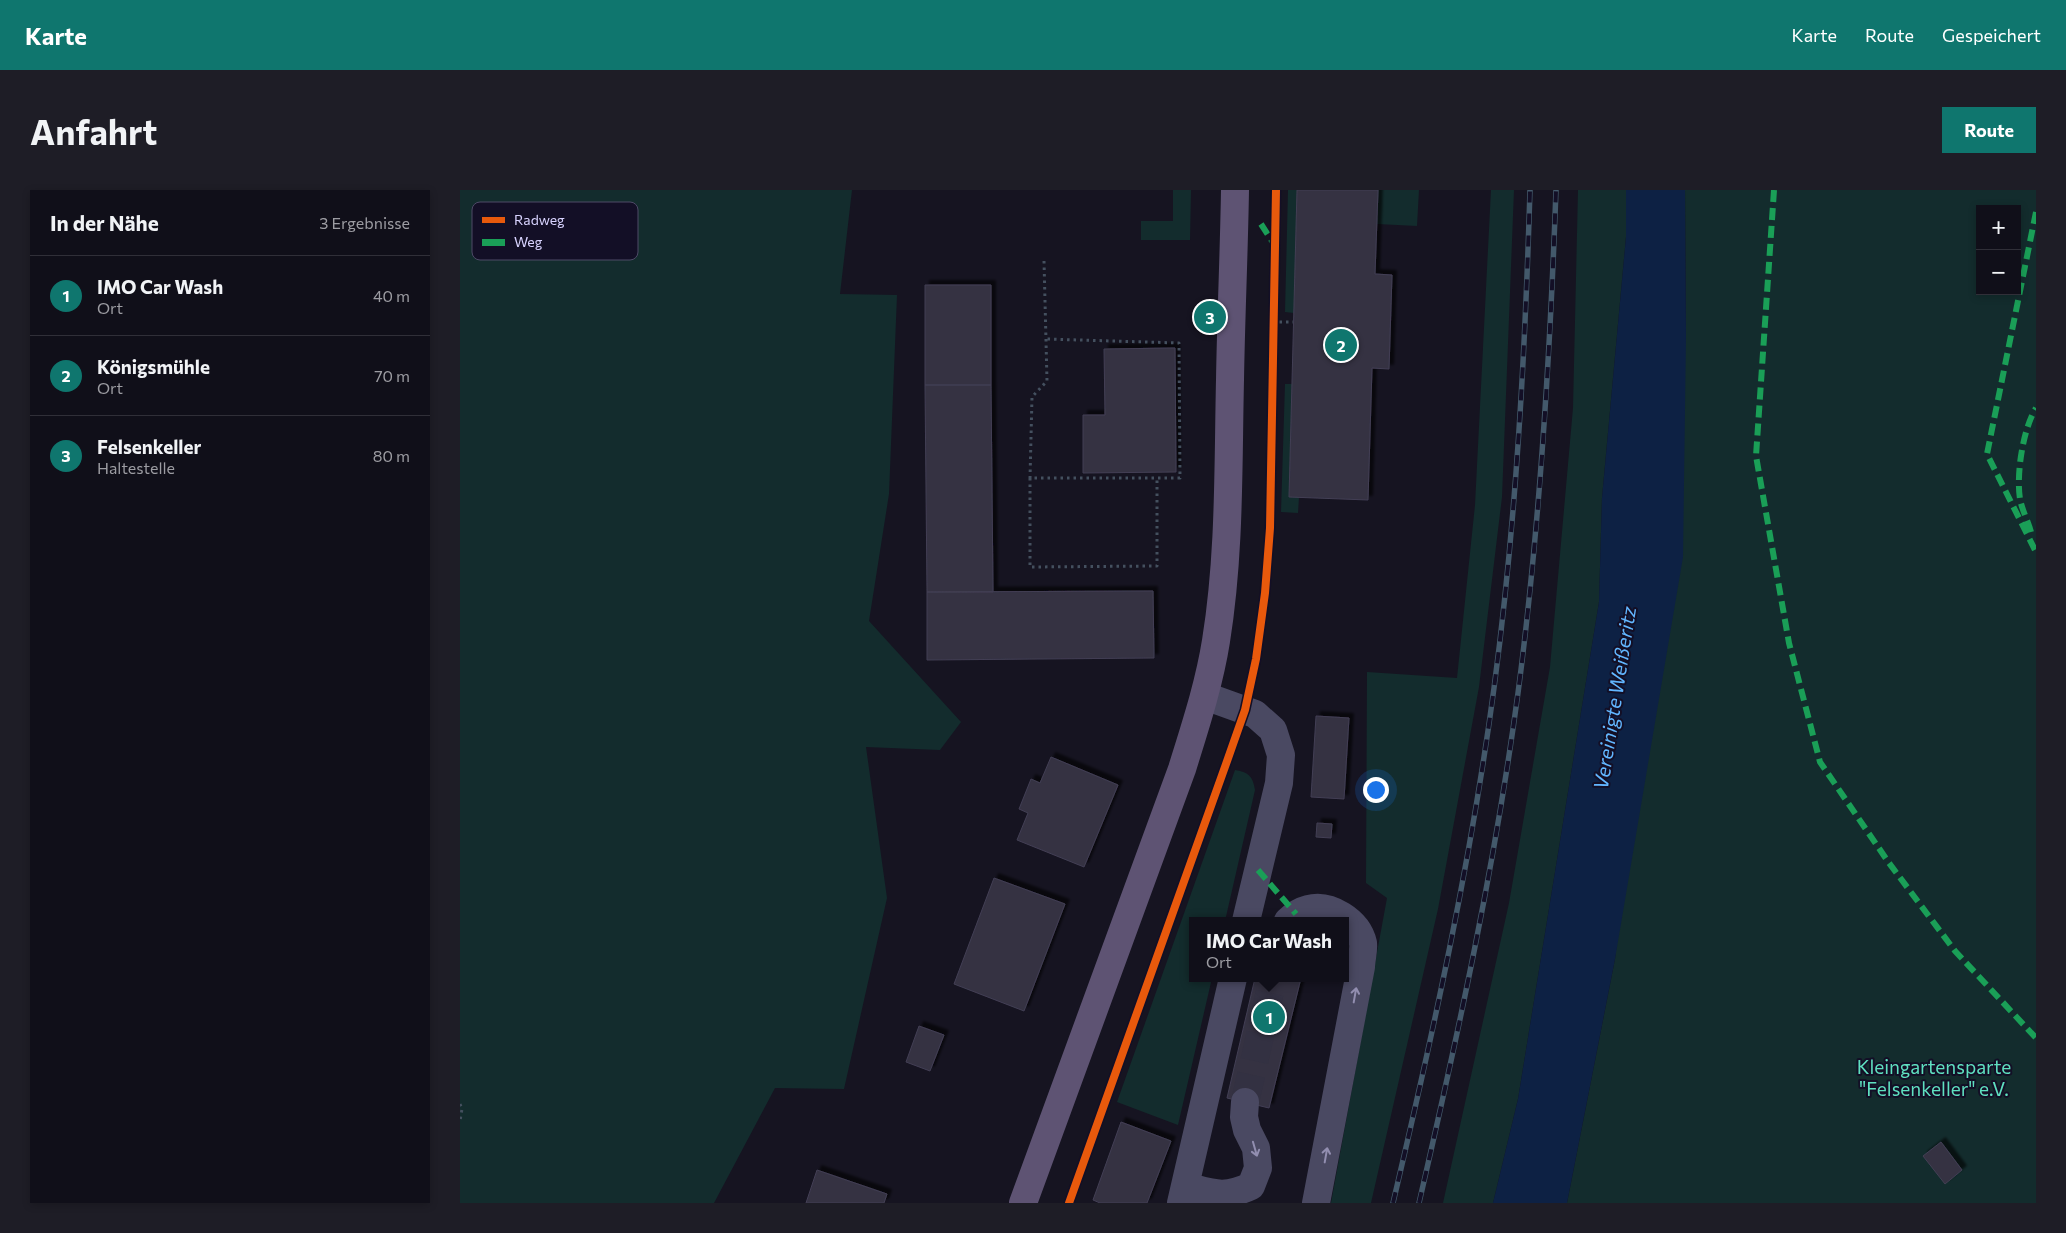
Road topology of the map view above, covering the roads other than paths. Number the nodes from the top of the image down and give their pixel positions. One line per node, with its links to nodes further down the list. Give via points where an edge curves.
1 (1235, 190): 2 (main road, via 1228,526 1224,585)
2 (1205, 696): 3 (lane, via 1255,714 1273,730 1281,755 1279,783); 10 (main road, via 1182,769)
3 (1247, 917)
4 (1293, 917): 5 (lane, one-way to 4, via 1310,908)
5 (1345, 917)
6 (1349, 921): 11 (lane, one-way to 6, via 1363,944 1356,927)
7 (1232, 982): 9 (lane)
8 (1245, 1102): 9 (lane, one-way to 9, via 1244,1117 1256,1148 1258,1168 1251,1186 1219,1195)
9 (1183, 1194)
10 (1023, 1203)
11 (1316, 1203)

